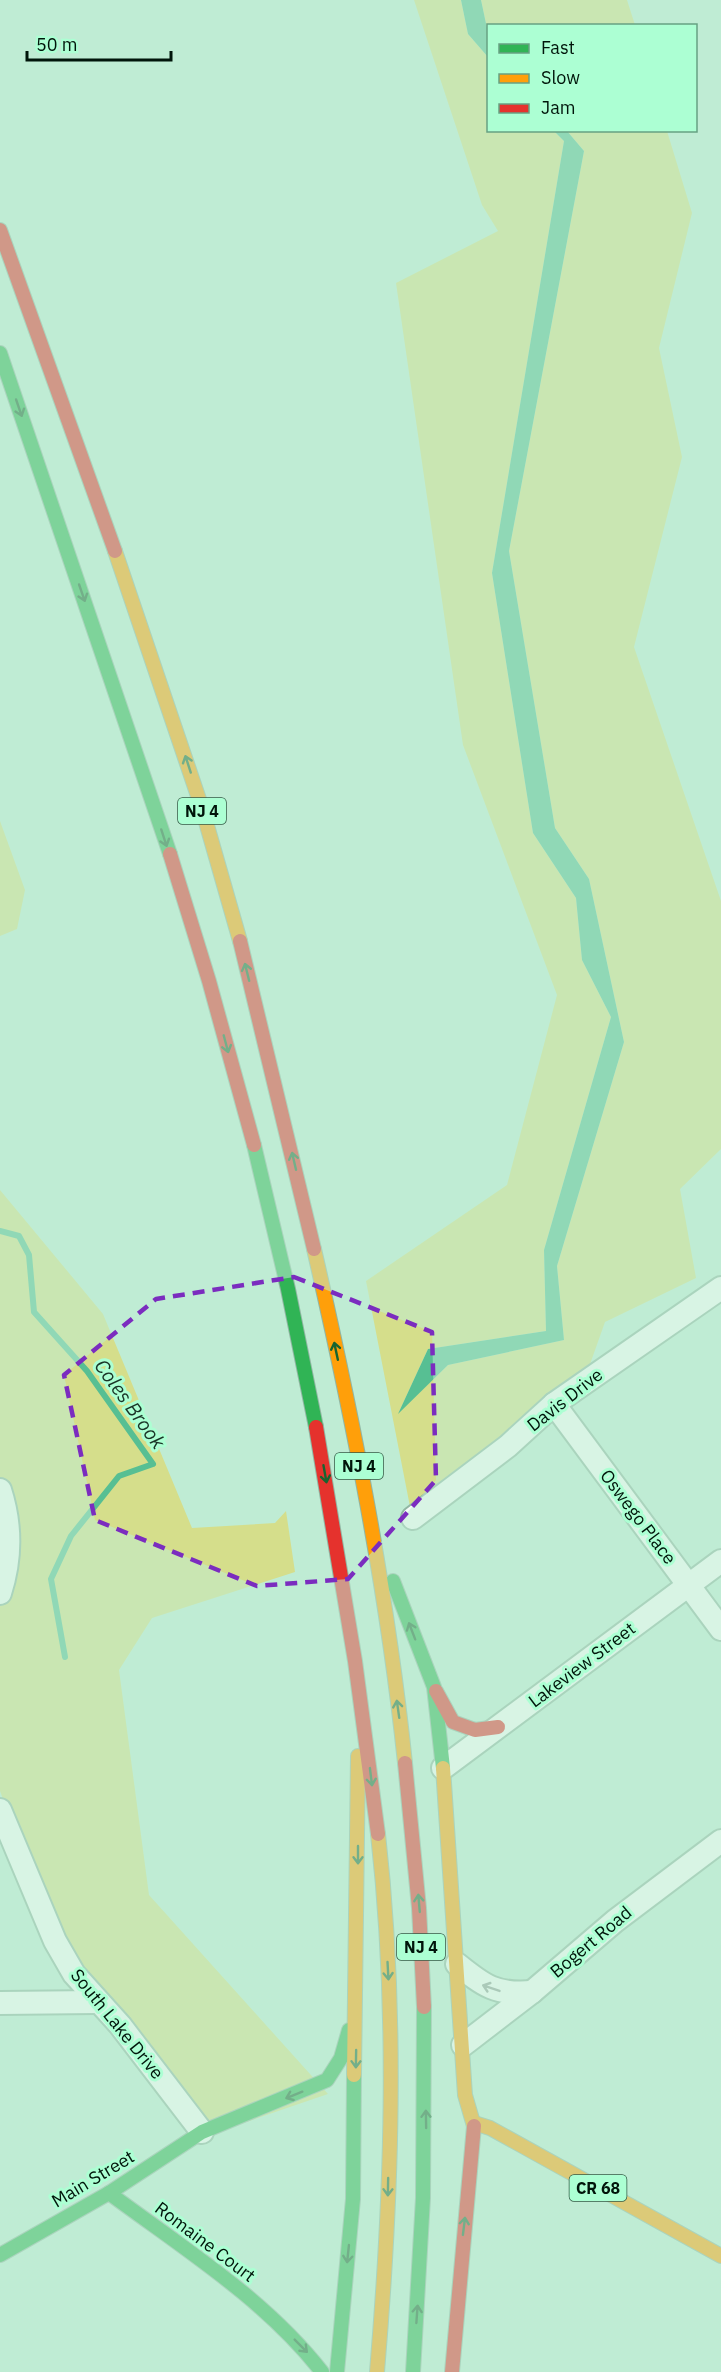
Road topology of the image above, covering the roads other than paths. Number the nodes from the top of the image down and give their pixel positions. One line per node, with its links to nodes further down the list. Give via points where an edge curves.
1 (0, 230): 7 (main road, NJ 4, one-way to 1, via 321,1282 228,896 77,437)
2 (0, 353): 12 (main road, NJ 4, one-way to 12, via 186,905 260,1166 315,1416)
3 (721, 1288): 4 (street, Davis Drive)
4 (554, 1404): 6 (street, Davis Drive, via 508,1446); 9 (street, Oswego Place)
5 (0, 1490): 10 (street, via 9,1532 8,1563)
6 (413, 1518)
7 (370, 1524): 13 (main road, one-way to 7); 32 (main road, NJ 4, one-way to 7, via 426,2129 420,1918 408,1789)
8 (721, 1561): 9 (street, Lakeview Street)
9 (688, 1585): 11 (street, Oswego Place); 14 (street, Lakeview Street)
10 (0, 1593)
11 (721, 1629)
12 (358, 1677): 20 (main road, one-way to 20); 31 (main road, NJ 4, one-way to 31, via 384,1892 389,1997 388,2215)
13 (434, 1687): 14 (main road, via 453,1722 476,1730); 15 (main road)
14 (498, 1727): 15 (street, Lakeview Street)
15 (443, 1768): 18 (main road)
16 (0, 1810): 22 (street, South Lake Drive, via 55,1941 74,1974)
17 (721, 1841): 19 (street, Bogert Road, via 615,1920)
18 (457, 1964): 19 (street, one-way to 18, via 508,1994 482,1985); 23 (main road)
19 (532, 1992): 23 (street, Bogert Road)
20 (357, 2001): 25 (main road, Main Street, one-way to 25, via 341,2058 327,2080); 30 (main road, one-way to 30, via 354,2199)
21 (0, 2002): 22 (street)
22 (97, 2002): 25 (street, South Lake Drive, via 120,2025)
23 (463, 2045): 24 (main road, via 465,2095)
24 (474, 2123): 28 (main road, CR 68, via 500,2133); 33 (main road, one-way to 24)
25 (202, 2132): 26 (main road, Main Street)
26 (109, 2193): 27 (main road, Main Street); 29 (main road, Romaine Court, one-way to 29, via 240,2290 304,2349)
27 (0, 2255)
28 (721, 2256)
29 (322, 2372)
30 (337, 2372)
31 (377, 2372)
32 (413, 2372)
33 (452, 2372)

